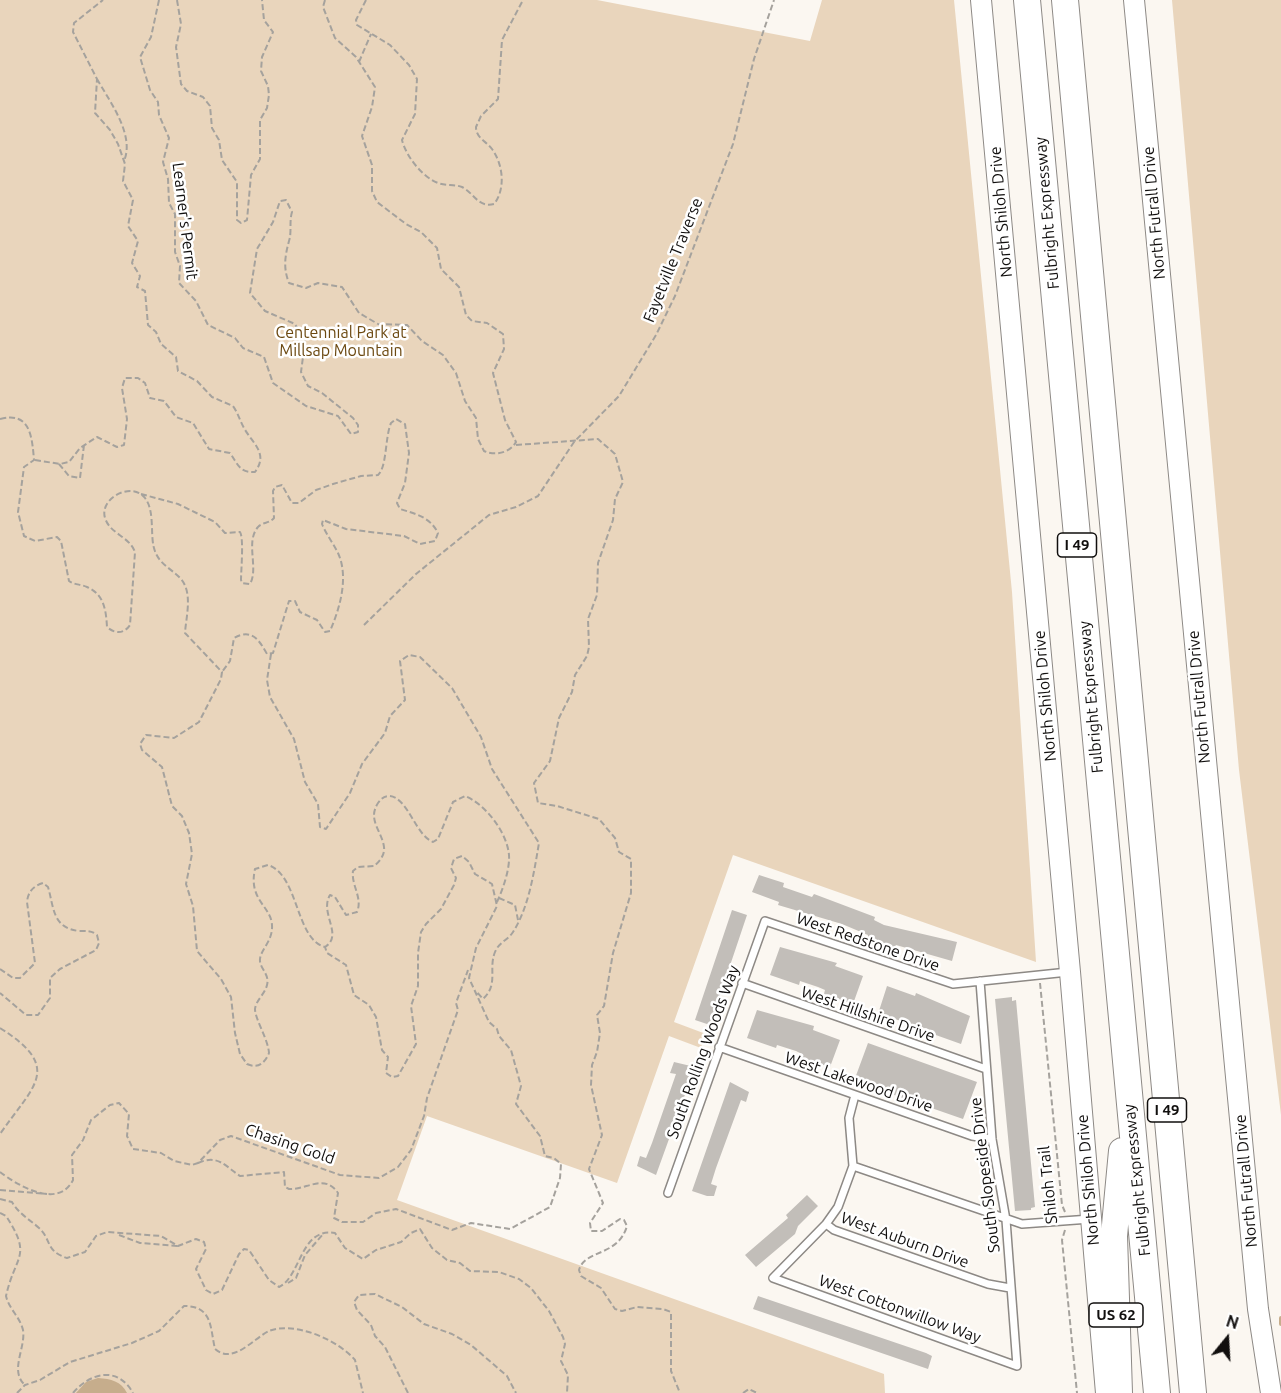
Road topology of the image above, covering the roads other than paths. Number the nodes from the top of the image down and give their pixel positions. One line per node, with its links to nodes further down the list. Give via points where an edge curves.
1 (981, 0): 6 (main road, North Shiloh Drive)
2 (1027, 0): 11 (highway, Fulbright Expressway / I 49)
3 (1065, 0): 21 (highway, I 49)
4 (1134, 0): 25 (main road, North Futrall Drive, via 1256,1285)
5 (765, 921): 7 (lane, West Redstone Drive, via 934,980 953,984); 8 (lane, South Rolling Woods Way)
6 (1070, 972): 7 (lane, West Redstone Drive); 16 (main road, North Shiloh Drive)
7 (981, 981): 10 (lane, South Slopeside Drive)
8 (742, 983): 9 (lane, South Rolling Woods Way); 10 (lane, West Hillshire Drive)
9 (718, 1047): 12 (lane, West Lakewood Drive); 15 (lane, South Rolling Woods Way)
10 (986, 1070): 13 (lane, South Slopeside Drive)
11 (1128, 1090): 23 (highway, US 62, via 1114,1236); 24 (highway, Fulbright Expressway / I 49)
12 (855, 1095): 13 (lane, West Lakewood Drive, via 972,1136); 14 (lane, via 849,1118)
13 (992, 1139): 17 (lane, South Slopeside Drive)
14 (853, 1166): 17 (lane); 18 (lane, via 838,1207)
15 (668, 1193)
16 (1090, 1219): 17 (lane, via 1022,1224); 22 (main road, North Shiloh Drive)
17 (1006, 1220): 19 (lane, South Slopeside Drive)
18 (826, 1224): 19 (lane, West Auburn Drive, via 988,1284); 20 (lane, West Cottonwillow Way, via 773,1278)
19 (1010, 1288): 20 (lane, South Slopeside Drive)
20 (1017, 1366)
21 (1194, 1389)
22 (1106, 1393)
23 (1119, 1393)
24 (1157, 1393)
25 (1271, 1393)

